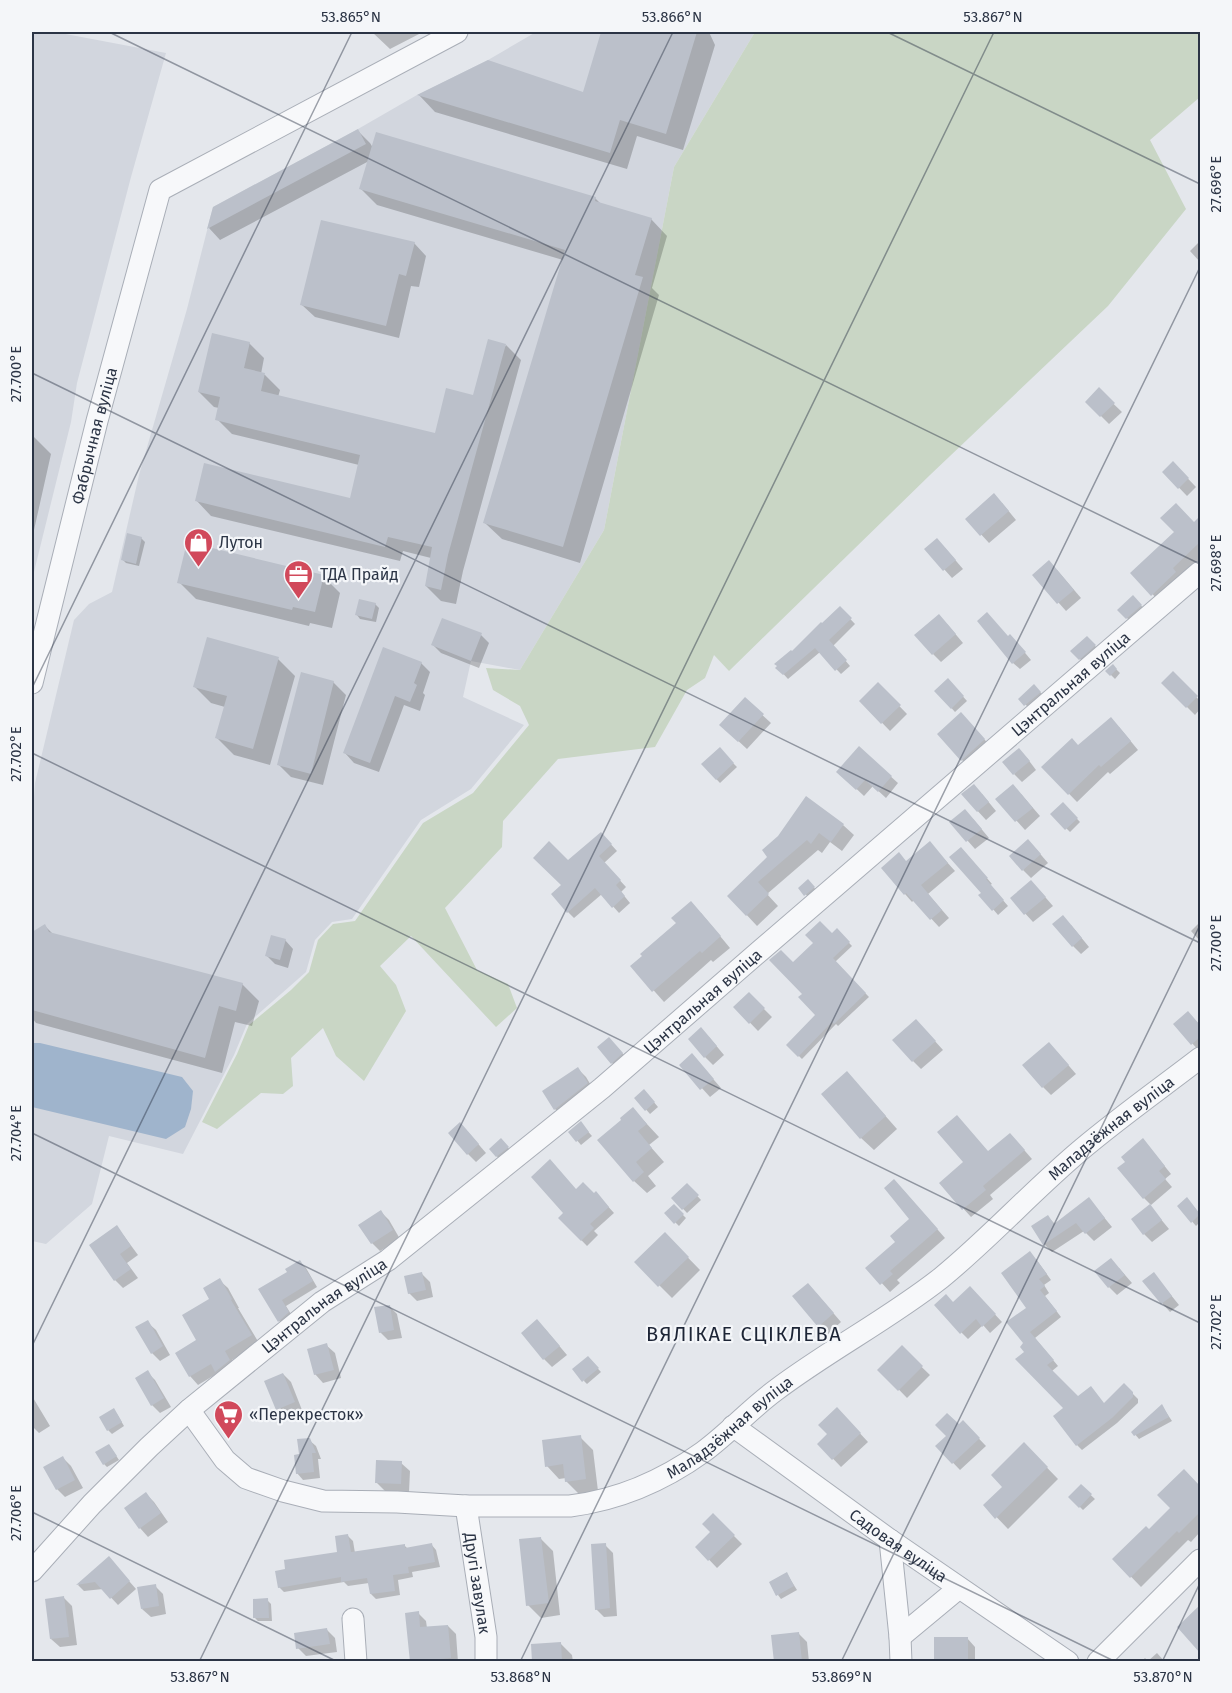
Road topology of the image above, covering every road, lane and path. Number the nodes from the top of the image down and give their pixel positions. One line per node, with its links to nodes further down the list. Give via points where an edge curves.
1 (457, 32): 3 (street, Фабрычная вуліца, via 160,190)
2 (1200, 572): 5 (street, Цэнтральная вуліца, via 603,1088 388,1260 322,1302)
3 (32, 683)
4 (1200, 1058): 6 (street, Маладзёжная вуліца, via 1082,1149 938,1279 775,1390)
5 (189, 1410): 7 (street, Маладзёжная вуліца, via 225,1460 246,1478 273,1488 323,1501); 10 (street, Цэнтральная вуліца, via 92,1504)
6 (733, 1426): 7 (street, Маладзёжная вуліца, via 688,1462 611,1498 570,1506); 8 (street, Садовая вуліца)
7 (465, 1506): 15 (street, Другі завулак, via 486,1637)
8 (890, 1540): 11 (street, Садовая вуліца); 13 (street)
9 (1200, 1560): 18 (street)
10 (32, 1571)
11 (959, 1588): 13 (street); 17 (street, Садовая вуліца)
12 (352, 1619): 14 (street)
13 (900, 1637): 16 (street)
14 (356, 1662)
15 (486, 1662)
16 (901, 1662)
17 (1068, 1662)
18 (1098, 1662)

